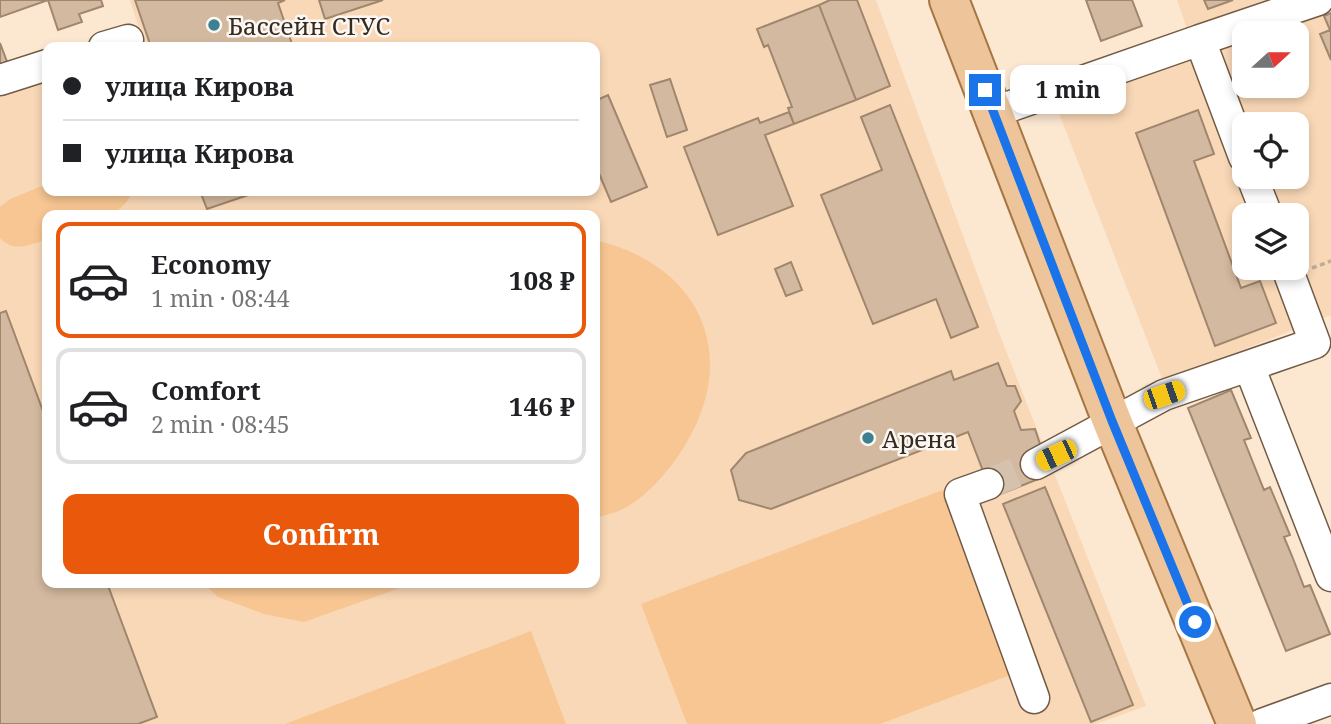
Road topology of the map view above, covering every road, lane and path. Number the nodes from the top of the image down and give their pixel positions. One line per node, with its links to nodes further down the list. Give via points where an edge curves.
1 (949, 0): 6 (main road)
2 (1318, 0): 3 (street)
3 (1200, 40): 6 (street); 7 (street)
4 (42, 67): 5 (street)
5 (0, 80)
6 (994, 112): 10 (main road)
7 (1232, 124)
8 (1291, 280): 9 (street, via 1315,343)
9 (1249, 366): 10 (street, via 1164,395); 13 (street)
10 (1112, 421): 11 (street); 16 (main road)
11 (1036, 464)
12 (988, 484): 14 (street, via 960,494)
13 (1329, 566)
14 (1034, 698)
15 (1331, 699): 17 (street)
16 (1237, 724)
17 (1262, 724)

